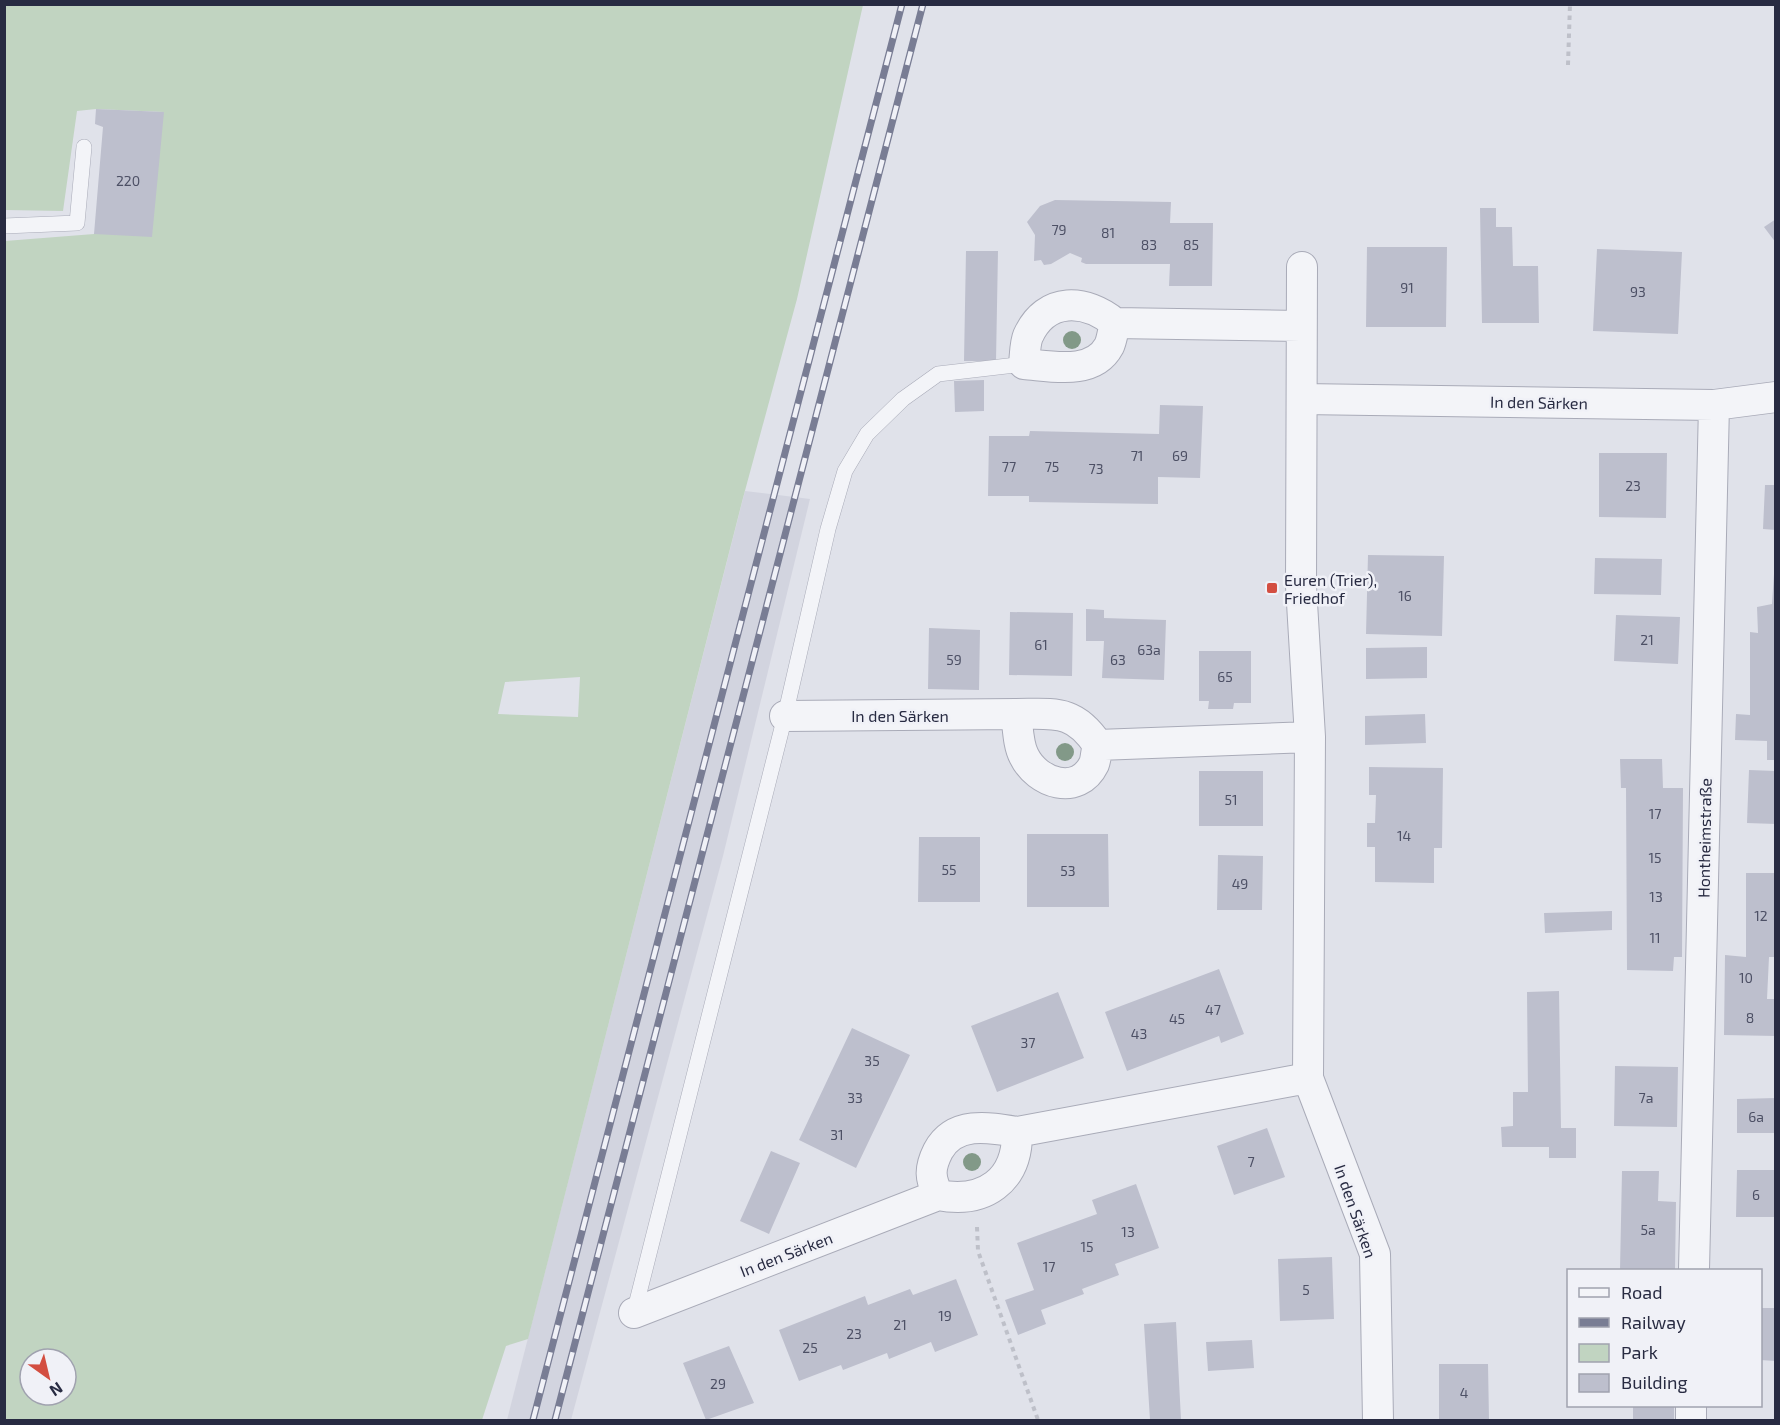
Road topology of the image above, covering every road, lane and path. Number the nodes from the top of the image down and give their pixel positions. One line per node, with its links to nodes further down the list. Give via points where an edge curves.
1 (1570, 4): 2 (path)
2 (1568, 65)
3 (84, 147): 4 (lane, via 76,223)
4 (4, 226)
5 (1302, 267): 7 (street, In den Särken)
6 (1115, 323): 7 (street); 8 (street, via 1109,346 1095,363 1070,367); 8 (street, via 1099,310 1070,304 1045,313 1028,336)
7 (1300, 326): 10 (street, In den Särken)
8 (1023, 364): 13 (lane, via 938,374 903,399 867,434 845,471 828,529)
9 (1776, 397): 11 (street, In den Särken)
10 (1302, 399): 11 (street, In den Särken); 14 (street, In den Särken, via 1301,586)
11 (1714, 405): 20 (street, Hontheimstraße)
12 (1016, 714): 13 (street, In den Särken); 15 (street, In den Särken, via 1060,714 1078,721); 15 (street, via 1023,756 1044,780 1064,784 1084,777 1094,764)
13 (785, 716): 21 (lane)
14 (1310, 737): 15 (street); 16 (street, In den Särken)
15 (1098, 746)
16 (1308, 1078): 17 (street); 23 (street, In den Särken, via 1375,1254)
17 (1017, 1132): 18 (street, via 989,1127 954,1132 940,1146 933,1161 930,1176); 19 (street, In den Särken, via 1017,1150 1003,1179)
18 (938, 1195): 19 (street, In den Särken, via 958,1199); 21 (street, In den Särken)
19 (975, 1195): 22 (path, via 978,1251)
20 (1694, 1269)
21 (634, 1313)
22 (1038, 1420)
23 (1378, 1420)

